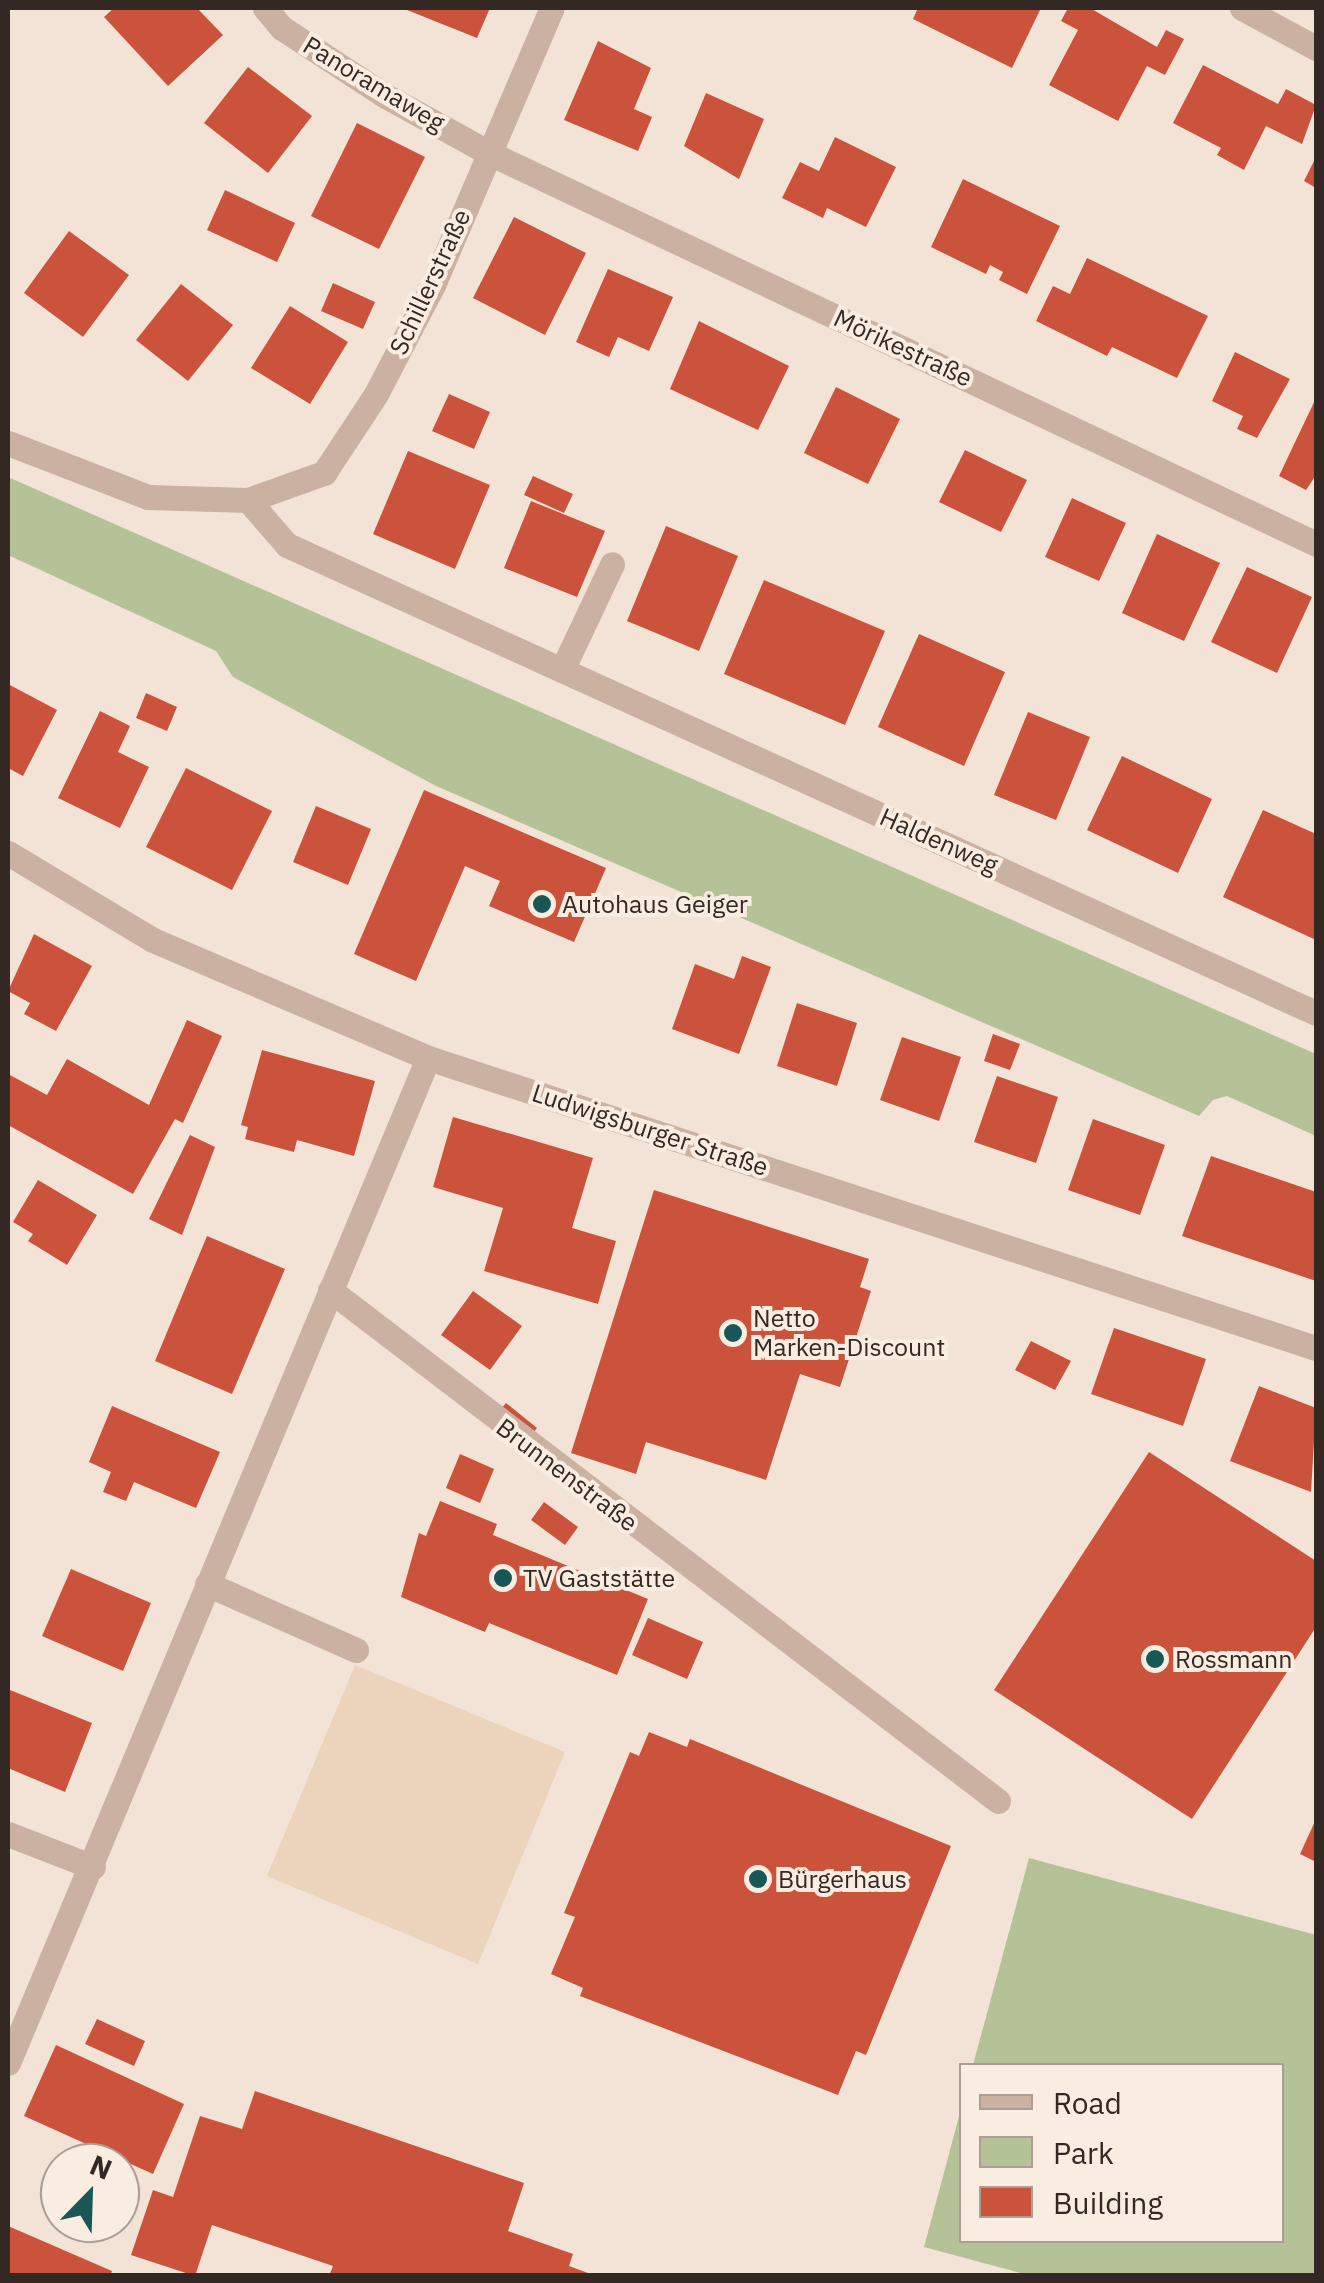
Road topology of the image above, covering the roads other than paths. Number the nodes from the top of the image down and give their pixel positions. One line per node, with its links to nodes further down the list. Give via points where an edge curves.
1 (266, 8): 5 (street, Panoramaweg, via 282,28 384,95)
2 (552, 8): 5 (street, Schillerstraße)
3 (1242, 8): 4 (street)
4 (1316, 48)
5 (489, 152): 7 (street, Schillerstraße, via 433,286 324,474); 8 (street, Mörikestraße)
6 (8, 443): 7 (street, via 148,497)
7 (248, 500): 10 (street, Haldenweg, via 287,545)
8 (1316, 544)
9 (612, 564): 10 (street)
10 (562, 670): 12 (street, Haldenweg)
11 (8, 854): 13 (street, Ludwigsburger Straße, via 153,940)
12 (1316, 1012)
13 (428, 1058): 14 (street); 15 (street, Ludwigsburger Straße)
14 (330, 1290): 16 (street); 18 (street, Brunnenstraße)
15 (1316, 1348)
16 (206, 1584): 17 (street); 20 (street)
17 (356, 1650)
18 (998, 1802)
19 (8, 1834): 20 (street)
20 (94, 1868): 21 (street)
21 (8, 2063)

